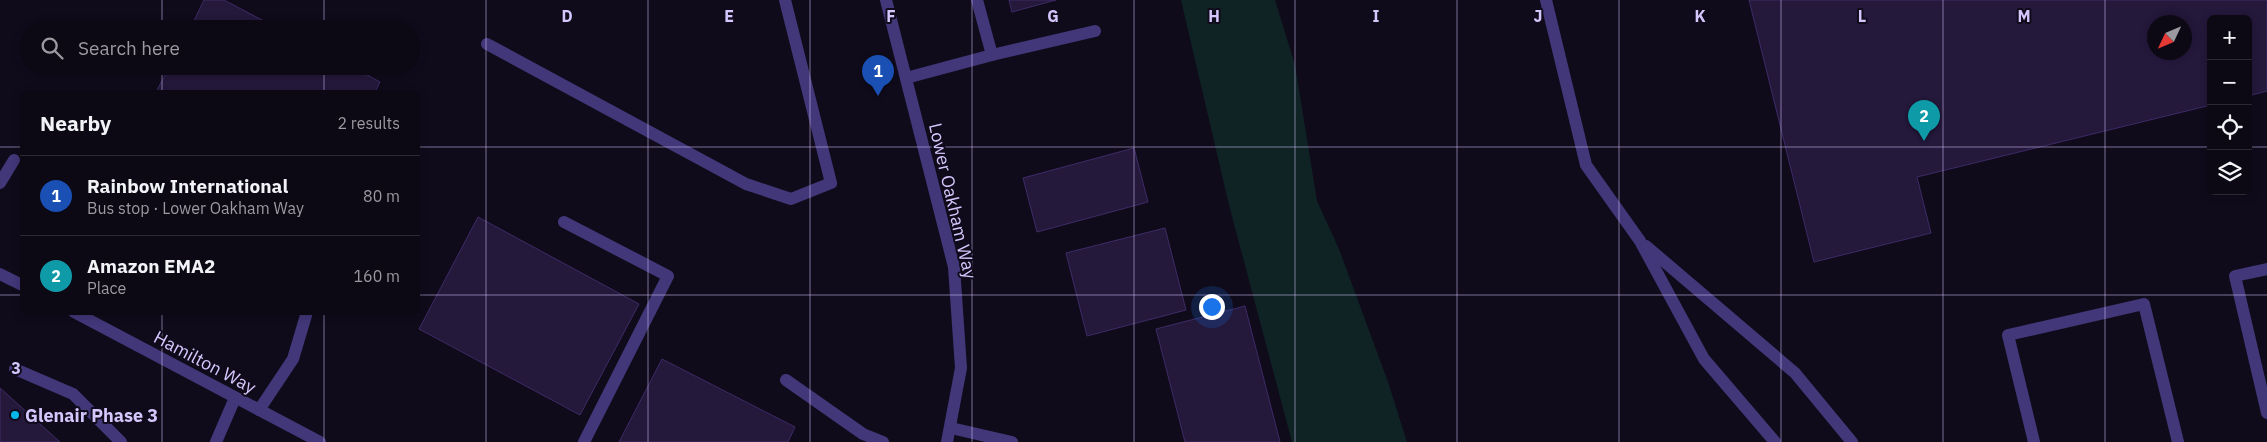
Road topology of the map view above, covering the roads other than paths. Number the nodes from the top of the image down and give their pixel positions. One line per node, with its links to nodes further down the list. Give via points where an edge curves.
1 (785, 0): 6 (street, via 831,183 791,199 746,184)
2 (886, 0): 8 (street, Lower Oakham Way)
3 (977, 0): 7 (street)
4 (1546, 0): 12 (street, via 1586,165)
5 (1095, 31): 7 (street)
6 (487, 44)
7 (992, 56): 8 (street)
8 (906, 78): 23 (street, Lower Oakham Way, via 954,267 961,368)
9 (14, 160): 10 (street)
10 (0, 183)
11 (564, 222): 27 (street, via 668,276)
12 (1640, 241): 31 (street, via 1704,359); 32 (street, via 1795,373)
13 (2267, 269): 22 (street, via 2235,276)
14 (0, 274): 15 (street)
15 (20, 284)
16 (80, 315): 20 (street, Hamilton Way)
17 (306, 315): 21 (street, via 293,359)
18 (15, 369): 24 (street, via 73,394)
19 (786, 380): 28 (street, via 863,434)
20 (235, 398): 21 (street, Hamilton Way); 25 (street)
21 (258, 410): 26 (street, Hamilton Way)
22 (2267, 413)
23 (951, 428): 29 (street, Lower Oakham Way); 30 (street)
24 (121, 442)
25 (216, 442)
26 (320, 442)
27 (584, 442)
28 (883, 442)
29 (947, 442)
30 (1012, 442)
31 (1775, 442)
32 (1852, 442)
33 (2034, 442): 34 (street, via 2008,335 2144,304)
34 (2178, 442)

